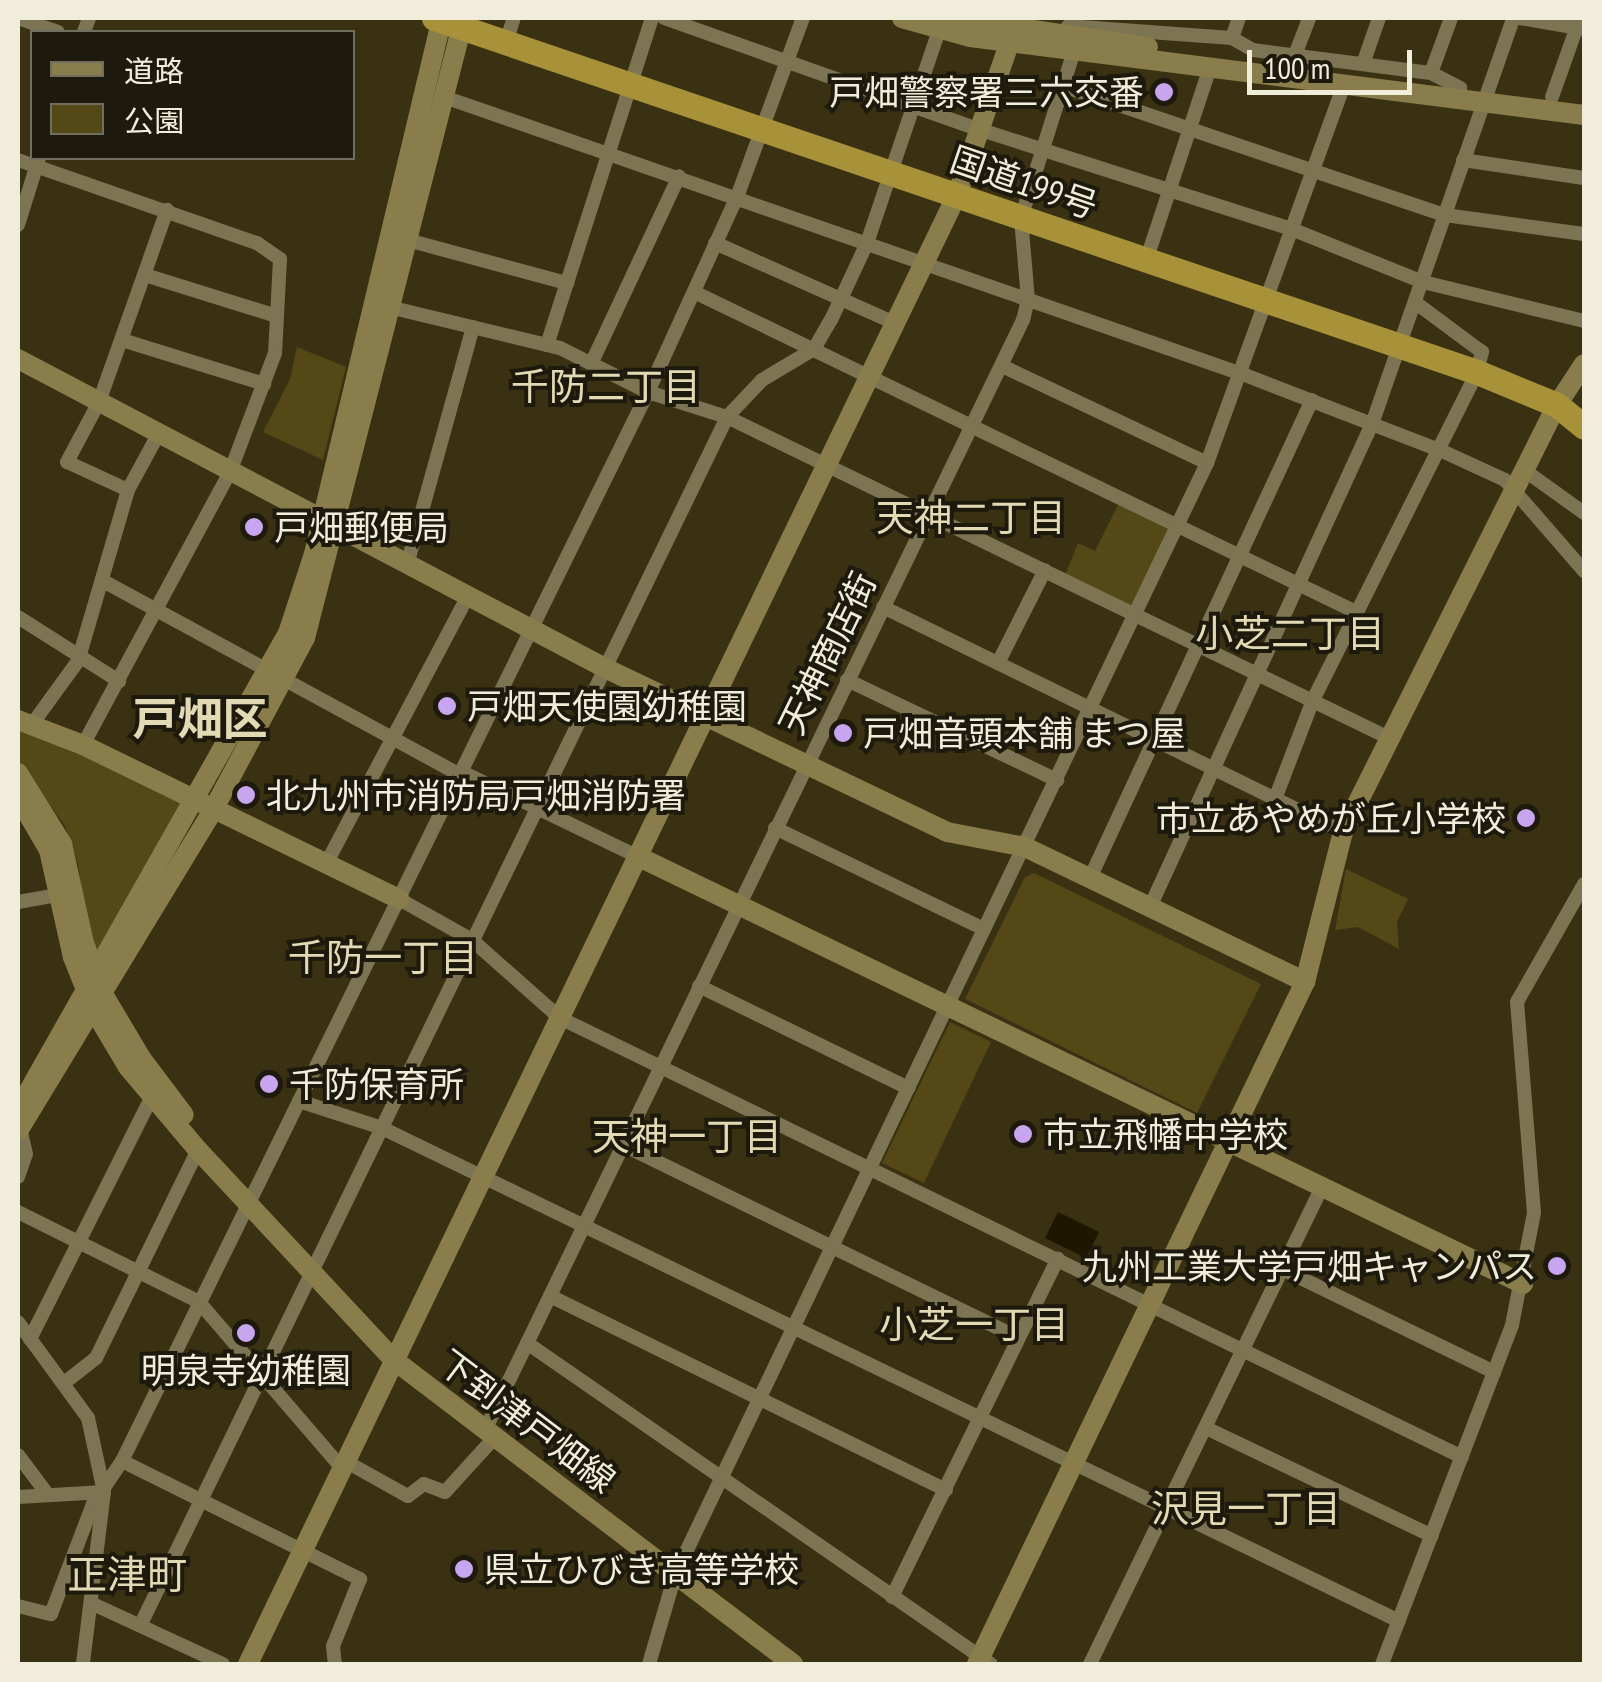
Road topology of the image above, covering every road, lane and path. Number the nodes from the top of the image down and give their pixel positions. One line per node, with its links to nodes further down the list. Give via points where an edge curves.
1 (18, 18): 17 (street)
2 (652, 18): 28 (street)
3 (664, 18): 24 (street)
4 (803, 18): 24 (street)
5 (902, 18): 14 (street)
6 (1163, 18): 20 (street)
7 (1239, 18): 21 (street)
8 (1309, 18): 23 (street)
9 (1379, 18): 25 (street)
10 (1451, 18): 27 (street)
11 (1516, 18): 15 (street); 33 (street)
12 (449, 20): 18 (highway, 国道199号); 32 (street); 106 (street)
13 (1092, 23): 19 (street, via 1048,24); 20 (street)
14 (946, 24): 16 (street); 36 (street)
15 (1580, 25): 34 (street)
16 (1007, 26): 19 (street); 22 (street); 39 (street)
17 (52, 30)
18 (510, 30): 28 (highway, 国道199号)
19 (1041, 32): 31 (street)
20 (1156, 36): 21 (street)
21 (1232, 38): 23 (street, via 1253,50)
22 (1074, 51): 26 (street); 30 (street)
23 (1295, 55): 25 (street)
24 (789, 61): 36 (street); 40 (street)
25 (1363, 64): 27 (street)
26 (1210, 67): 29 (street); 38 (street)
27 (1431, 72): 31 (street)
28 (630, 84): 40 (highway, 国道199号); 42 (street)
29 (1344, 84): 33 (street); 46 (street)
30 (1063, 86): 38 (street); 41 (street)
31 (1460, 88): 33 (street)
32 (444, 96): 42 (street); 59 (street)
33 (1484, 96): 34 (street); 37 (street); 44 (street)
34 (1552, 98): 35 (street)
35 (1584, 101)
36 (916, 106): 39 (street); 47 (street)
37 (1584, 115)
38 (1190, 128): 46 (street); 50 (street)
39 (978, 129): 41 (street); 51 (street)
40 (764, 130): 47 (highway, 国道199号); 52 (street)
41 (1043, 150): 50 (street); 55 (street)
42 (608, 152): 48 (street); 66 (street)
43 (18, 160): 45 (street)
44 (1462, 160): 49 (street); 54 (street)
45 (38, 162): 53 (street); 56 (street)
46 (1314, 170): 54 (street); 57 (street)
47 (890, 174): 51 (highway, 国道199号); 60 (street)
48 (679, 176): 52 (street); 82 (street)
49 (1584, 178)
50 (1169, 190): 57 (street); 62 (street)
51 (957, 196): 55 (highway, 国道199号); 63 (street)
52 (736, 197): 60 (street); 61 (street)
53 (167, 210): 64 (street); 73 (street, via 272,250 280,259)
54 (1445, 215): 58 (street); 65 (street)
55 (1021, 218): 62 (highway, 国道199号); 68 (street)
56 (18, 224)
57 (1294, 230): 65 (street); 71 (street)
58 (1584, 234)
59 (410, 240): 66 (street); 72 (street)
60 (866, 242): 63 (street); 69 (street)
61 (715, 243): 67 (street); 69 (street)
62 (1146, 261): 71 (highway, 国道199号)
63 (924, 263): 68 (street); 75 (street)
64 (144, 275): 73 (street); 77 (street)
65 (1423, 282): 70 (street); 74 (street)
66 (567, 283): 78 (street)
67 (694, 292): 80 (street); 89 (street)
68 (1028, 300): 84 (street, 天神商店街); 86 (street)
69 (840, 301): 75 (street); 80 (street)
70 (1416, 303): 79 (street); 85 (street, via 1482,352)
71 (1268, 304): 79 (highway, 国道199号); 86 (street)
72 (393, 308): 76 (street); 106 (street)
73 (277, 316): 88 (street)
74 (1584, 322)
75 (895, 323): 87 (street)
76 (473, 327): 78 (street); 109 (street)
77 (122, 340): 88 (street); 91 (street)
78 (548, 345): 82 (street)
79 (1402, 347): 85 (highway, 国道199号); 94 (street)
80 (814, 349): 87 (street); 93 (street, via 762,380)
81 (18, 359): 91 (street)
82 (592, 362): 89 (street)
83 (1584, 364): 92 (street)
84 (1002, 366): 96 (street, 天神商店街); 100 (street)
85 (1477, 372): 92 (highway, 国道199号); 98 (street)
86 (1245, 375): 90 (street); 100 (street)
87 (869, 378): 96 (street); 99 (street)
88 (264, 384): 101 (street)
89 (648, 392): 93 (street); 120 (street)
90 (1312, 400): 94 (street); 108 (street)
91 (99, 402): 97 (street); 103 (street, via 67,462)
92 (1557, 405): 95 (highway, 国道199号); 102 (street)
93 (727, 416): 99 (street); 124 (street)
94 (1372, 424): 98 (street); 113 (street)
95 (1584, 427)
96 (971, 428): 105 (street, 天神商店街); 107 (street)
97 (158, 433): 101 (street); 103 (street)
98 (1442, 451): 102 (street); 117 (street)
99 (827, 464): 105 (street); 131 (street)
100 (1208, 464): 107 (street)
101 (230, 472): 106 (street); 116 (street)
102 (1519, 480): 104 (street); 111 (street); 135 (street)
103 (128, 490): 112 (street)
104 (1584, 513)
105 (928, 514): 110 (street); 115 (street, 天神商店街)
106 (330, 524): 109 (street); 126 (street)
107 (1180, 525): 108 (street); 118 (street)
108 (1242, 556): 113 (street); 121 (street)
109 (407, 565): 114 (street)
110 (1044, 570): 118 (street); 123 (street)
111 (1584, 572)
112 (102, 581): 116 (street); 122 (street)
113 (1302, 586): 117 (street); 125 (street)
114 (467, 598): 120 (street); 133 (street)
115 (882, 608): 123 (street); 128 (street, 天神商店街)
116 (155, 612): 126 (street); 127 (street)
117 (1356, 612): 129 (street)
118 (1136, 615): 121 (street); 130 (street)
119 (18, 617): 122 (street)
120 (529, 631): 124 (street); 139 (street)
121 (1200, 645): 125 (street); 134 (street)
122 (78, 660): 127 (street); 132 (street)
123 (998, 664): 130 (street)
124 (605, 668): 131 (street); 145 (street)
125 (1260, 674): 129 (street); 138 (street)
126 (279, 676): 133 (street); 144 (street)
127 (119, 680): 136 (street)
128 (847, 680): 137 (street, 天神商店街); 141 (street)
129 (1314, 700): 135 (street); 143 (street)
130 (1092, 709): 134 (street); 141 (street)
131 (706, 716): 137 (street); 149 (street)
132 (25, 721): 136 (street)
133 (393, 738): 139 (street); 150 (street)
134 (1154, 739): 138 (street); 151 (street)
135 (1391, 739): 147 (street)
136 (83, 745): 144 (street)
137 (806, 764): 146 (street, 天神商店街); 148 (street, via 964,838)
138 (1215, 769): 143 (street); 157 (street)
139 (459, 772): 145 (street); 154 (street)
140 (18, 773): 162 (street, 下到津戸畑線, via 62,844)
141 (1056, 780): 148 (street)
142 (18, 796): 153 (street, 下到津戸畑線, via 44,838)
143 (1275, 799): 147 (street)
144 (205, 806): 150 (street); 162 (street)
145 (538, 808): 149 (street); 159 (street)
146 (776, 828): 156 (street, 天神商店街); 158 (street)
147 (1343, 832): 160 (street)
148 (1026, 847): 151 (street); 158 (street)
149 (637, 856): 156 (street); 164 (street)
150 (326, 864): 154 (street)
151 (1090, 878): 157 (street)
152 (1584, 884): 187 (street, via 1517,1002 1534,1213)
153 (58, 895): 155 (street); 162 (street, 下到津戸畑線)
154 (399, 899): 159 (street); 168 (street)
155 (18, 902)
156 (738, 905): 161 (street, 天神商店街); 163 (street)
157 (1150, 907): 160 (street)
158 (984, 929): 163 (street)
159 (472, 940): 164 (street); 170 (street)
160 (1306, 982): 171 (street)
161 (699, 986): 165 (street, 天神商店街); 166 (street)
162 (94, 992): 167 (street, 下到津戸畑線); 169 (street); 178 (street, 下到津戸畑線)
163 (947, 1006): 166 (street); 171 (street)
164 (560, 1018): 165 (street); 176 (street)
165 (660, 1067): 172 (street, 天神商店街); 174 (street)
166 (908, 1088): 174 (street)
167 (152, 1096): 173 (street, 下到津戸畑線); 181 (street)
168 (300, 1102): 170 (street); 178 (street)
169 (18, 1123): 175 (street, via 26,1154)
170 (382, 1128): 176 (street); 186 (street)
171 (1228, 1142): 177 (street); 190 (street)
172 (623, 1145): 180 (street, 天神商店街); 182 (street)
173 (198, 1150): 178 (street, 下到津戸畑線); 185 (street)
174 (870, 1167): 182 (street); 183 (street)
175 (18, 1177)
176 (482, 1177): 180 (street); 197 (street)
177 (1322, 1187): 184 (street); 187 (street)
178 (248, 1201): 186 (street, 下到津戸畑線); 189 (street)
179 (18, 1212): 181 (street)
180 (584, 1226): 188 (street, 天神商店街); 192 (street)
181 (76, 1242): 185 (street); 194 (street)
182 (831, 1248): 192 (street); 193 (street)
183 (1058, 1258): 190 (street); 193 (street)
184 (1282, 1269): 196 (street); 198 (street)
185 (136, 1272): 189 (street); 200 (street, via 96,1358)
186 (312, 1272): 197 (street, 下到津戸畑線); 199 (street)
187 (1523, 1284): 198 (street)
188 (550, 1296): 195 (street, 天神商店街); 201 (street)
189 (199, 1302): 199 (street); 207 (street)
190 (1151, 1302): 196 (street); 209 (street)
191 (18, 1322): 194 (street)
192 (793, 1328): 201 (street); 202 (street)
193 (1018, 1338): 202 (street)
194 (30, 1339): 200 (street)
195 (527, 1343): 204 (street, 天神商店街); 210 (street)
196 (1244, 1350): 203 (street); 206 (street)
197 (394, 1360): 204 (street, 下到津戸畑線); 208 (street)
198 (1494, 1372): 206 (street)
199 (263, 1375): 208 (street); 215 (street)
200 (64, 1382): 212 (street, via 88,1418)
201 (759, 1399): 210 (street); 211 (street)
202 (978, 1419): 209 (street); 211 (street)
203 (1206, 1428): 216 (street); 217 (street)
204 (490, 1434): 208 (street, 天神商店街, via 445,1492 424,1484 408,1496); 219 (street, 下到津戸畑線)
205 (18, 1454): 213 (street)
206 (1462, 1457): 217 (street)
207 (122, 1461): 212 (street); 215 (street)
208 (344, 1464): 218 (street)
209 (1074, 1464): 216 (street); 225 (street)
210 (720, 1478): 219 (street); 220 (street)
211 (946, 1490): 220 (street)
212 (104, 1492): 213 (street); 221 (street); 222 (street, via 93,1504 51,1614)
213 (48, 1495): 214 (street)
214 (18, 1497)
215 (203, 1502): 218 (street); 224 (street)
216 (1166, 1508): 223 (street); 232 (street)
217 (1432, 1536): 223 (street)
218 (303, 1550): 228 (street); 229 (street, via 360,1579 333,1646)
219 (675, 1574): 230 (street); 231 (street, 下到津戸畑線)
220 (892, 1597): 225 (street)
221 (93, 1604): 224 (street); 226 (street)
222 (18, 1606)
223 (1399, 1621): 233 (street)
224 (141, 1624): 227 (street)
225 (983, 1662)
226 (83, 1664)
227 (224, 1664)
228 (248, 1664)
229 (335, 1664)
230 (649, 1664)
231 (793, 1664)
232 (1090, 1664)
233 (1382, 1664)

